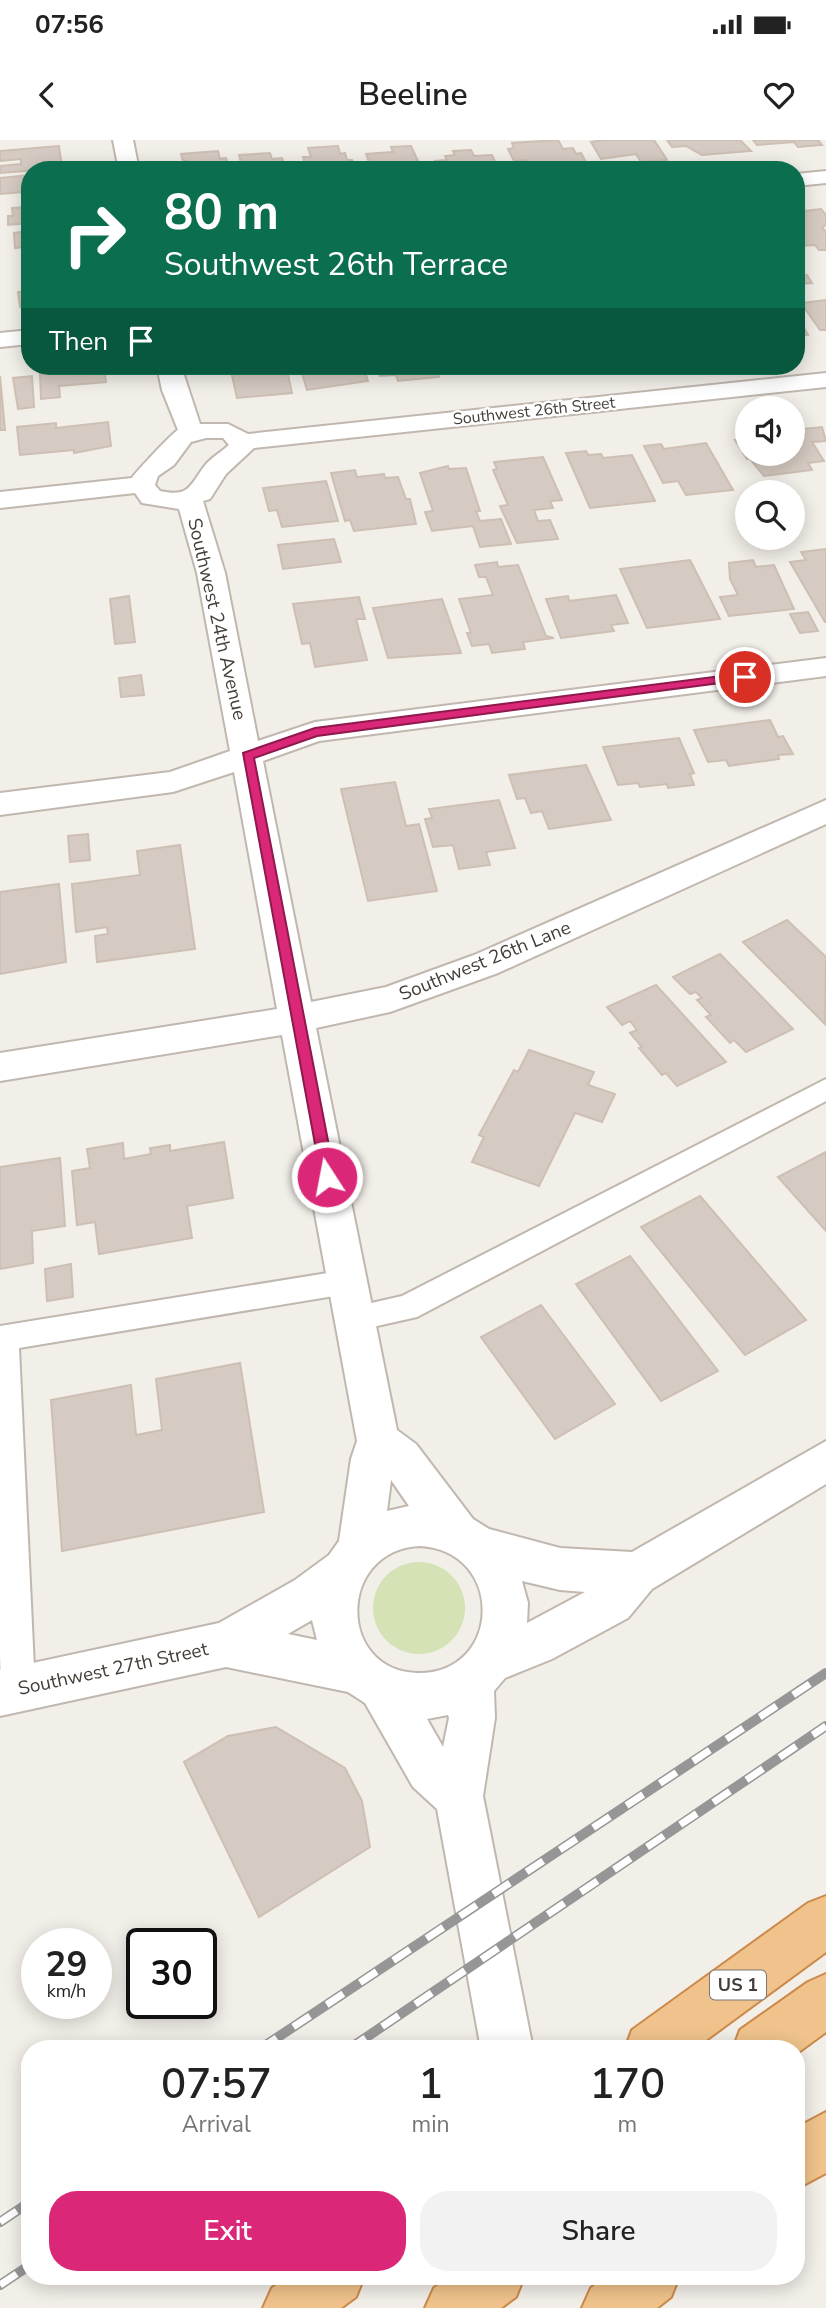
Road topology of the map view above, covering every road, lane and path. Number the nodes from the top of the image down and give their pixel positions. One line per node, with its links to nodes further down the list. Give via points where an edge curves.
1 (123, 140): 2 (street)
2 (127, 161)
3 (826, 177): 4 (street)
4 (805, 179)
5 (21, 338): 6 (street)
6 (0, 340)
7 (171, 375): 9 (street)
8 (826, 380): 10 (street, Southwest 26th Street)
9 (191, 433): 10 (street, via 228,431); 11 (street, via 147,472)
10 (242, 442): 12 (street, via 201,493)
11 (142, 485): 12 (street, via 151,497 175,502); 13 (street)
12 (189, 499): 15 (street, Southwest 24th Avenue, via 211,573)
13 (0, 500)
14 (826, 667): 15 (street, via 315,732)
15 (247, 755): 16 (street, via 173,782); 18 (street, Southwest 24th Avenue)
16 (0, 804)
17 (826, 811): 18 (street, Southwest 26th Lane, via 436,985)
18 (299, 1020): 19 (street, Southwest 26th Lane); 21 (street, Southwest 24th Avenue)
19 (0, 1067)
20 (826, 1089): 22 (lane, via 407,1308)
21 (346, 1282): 22 (street, Southwest 24th Avenue); 31 (lane, via 5,1338)
22 (355, 1318): 23 (street, Southwest 24th Avenue)
23 (378, 1441): 25 (street, via 401,1458); 26 (street, Southwest 24th Avenue)
24 (826, 1461): 27 (street)
25 (468, 1541): 26 (street, via 432,1526 406,1527 381,1535); 27 (street, via 560,1569); 29 (street, via 495,1567 505,1590 507,1615 502,1639)
26 (352, 1560): 28 (street, Southwest 27th Street, via 312,1595); 30 (street, via 335,1596 334,1622 342,1648)
27 (636, 1574): 29 (street, via 612,1602)
28 (226, 1644): 30 (street, Southwest 27th Street); 31 (street, Southwest 27th Street)
29 (480, 1671): 30 (street, via 449,1691 426,1696 403,1695); 32 (street)
30 (370, 1679): 32 (street, via 430,1770)
31 (9, 1691)
32 (460, 1797): 35 (street)
33 (826, 1921): 36 (highway, US 1)
34 (826, 2000): 37 (highway)
35 (505, 2040)
36 (663, 2040)
37 (771, 2040)
38 (826, 2139): 39 (highway)
39 (805, 2155)
40 (325, 2285): 44 (highway)
41 (485, 2285): 45 (highway)
42 (599, 2285): 46 (highway)
43 (640, 2285): 47 (highway)
44 (292, 2308)
45 (454, 2308)
46 (589, 2308)
47 (611, 2308)

